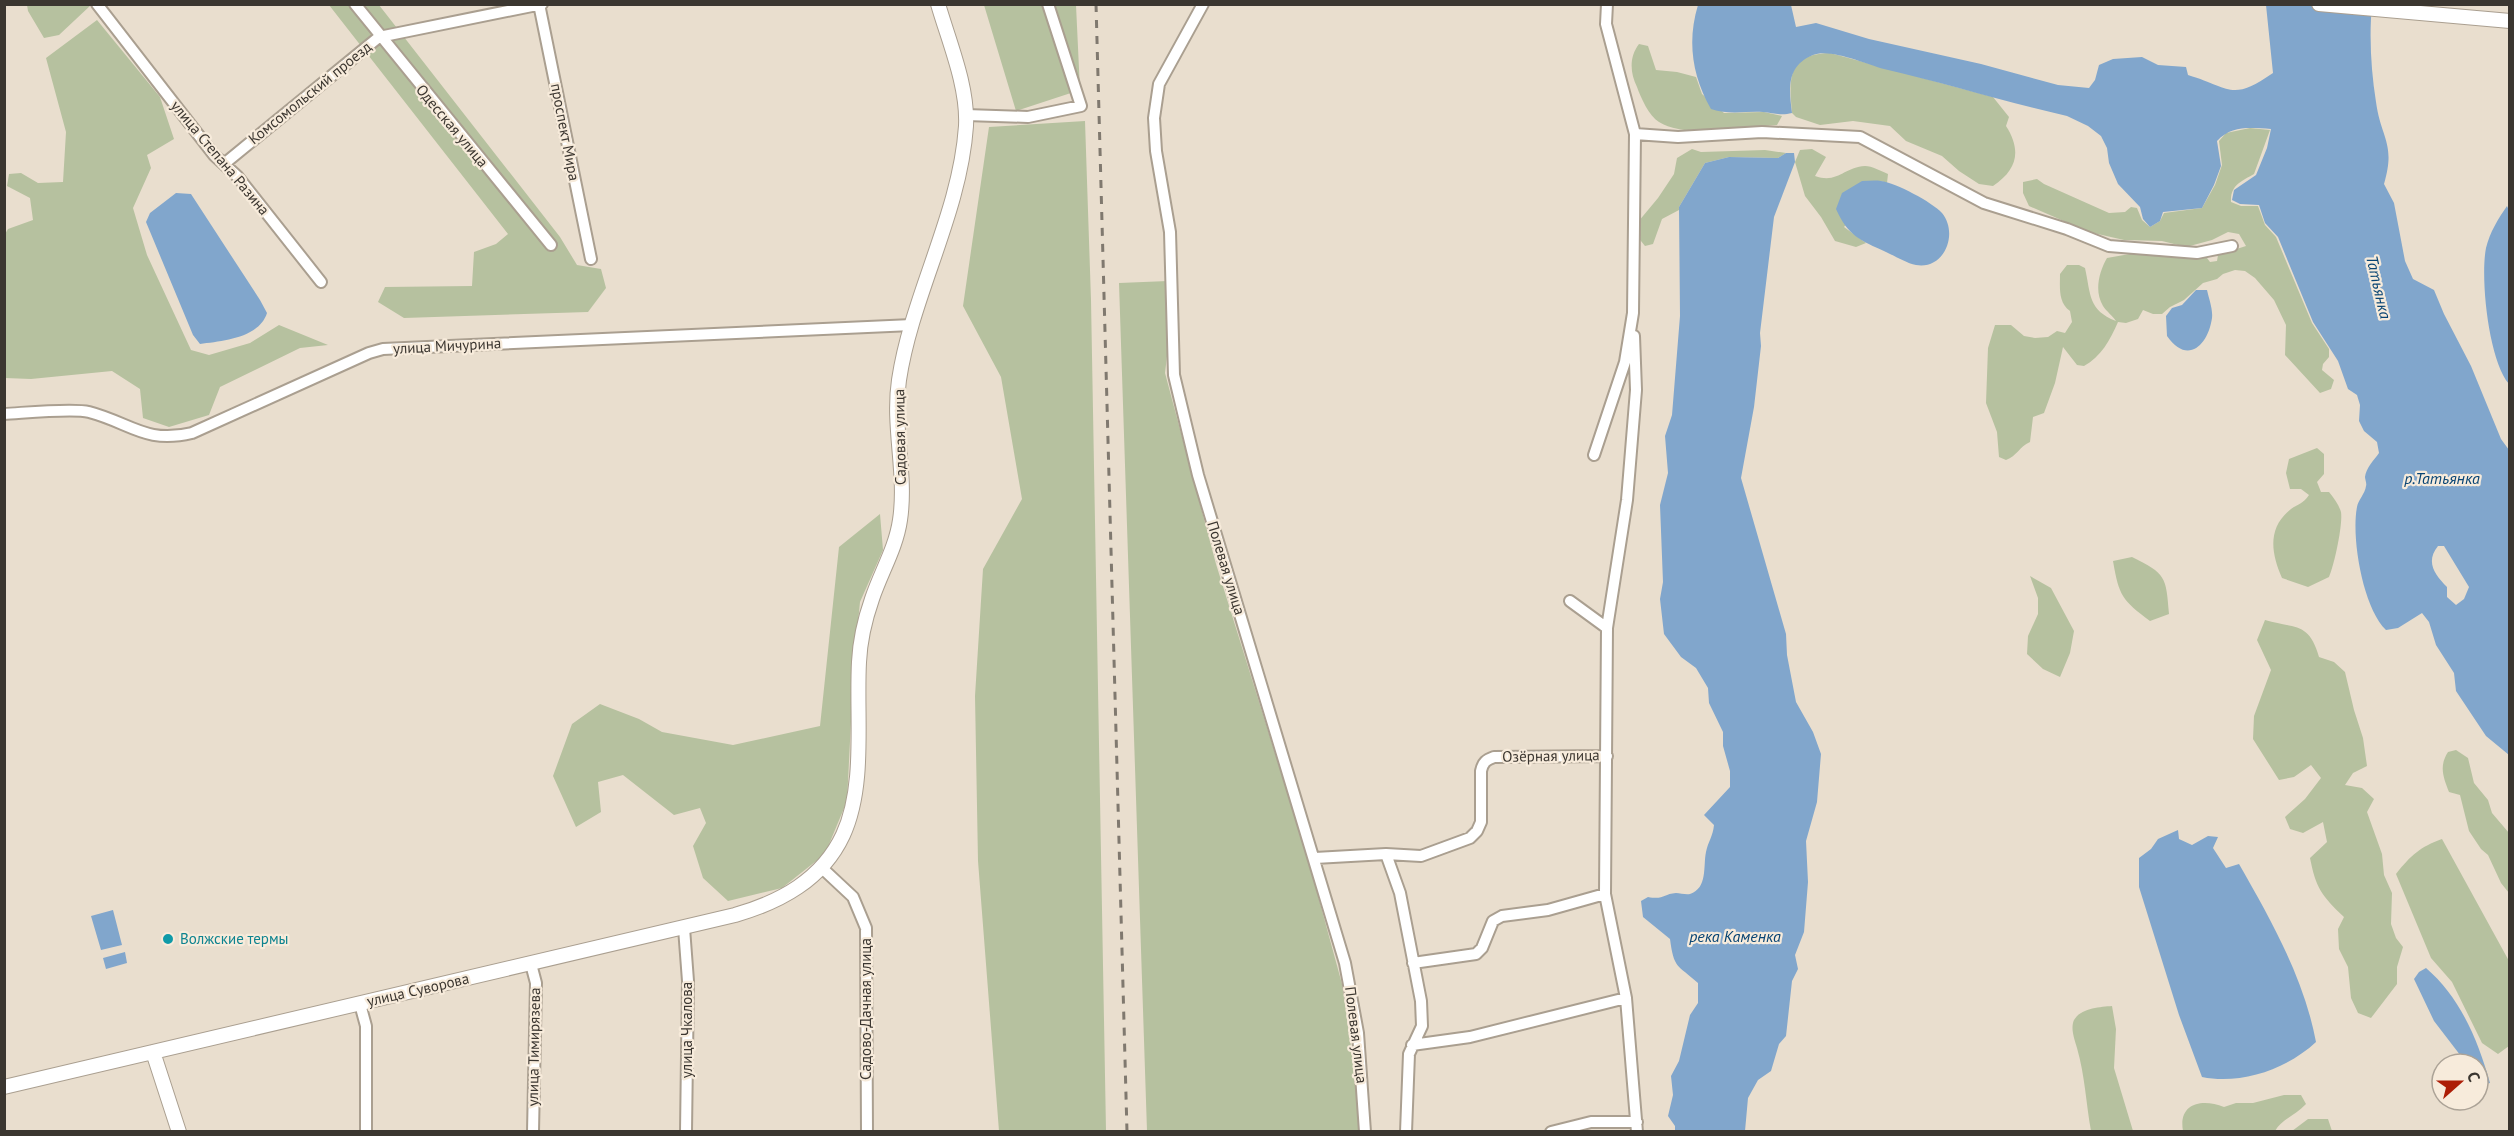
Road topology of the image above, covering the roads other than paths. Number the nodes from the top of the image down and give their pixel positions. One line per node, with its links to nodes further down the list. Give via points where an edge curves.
1 (355, 4): 10 (street, Одесская улица)
2 (939, 4): 11 (main road, Садовая улица)
3 (1048, 4): 11 (street, via 1081,106 1028,117)
4 (1203, 4): 26 (street, Полевая улица, via 1159,84 1154,118 1170,232 1174,375 1198,475)
5 (1607, 4): 12 (street, via 1606,24)
6 (2319, 4): 9 (main road)
7 (98, 5): 13 (street, улица Степана Разина)
8 (540, 5): 10 (street, Комсомольский проезд); 16 (street, проспект Мира)
9 (2510, 21)
10 (379, 37): 13 (street, Комсомольский проезд); 14 (street, Одесская улица)
11 (966, 115): 19 (main road, Садовая улица, via 956,184)
12 (1635, 134): 15 (street, via 1678,137 1762,132 1860,136 1984,203 2109,246 2198,253); 18 (street)
13 (224, 164): 17 (street, улица Степана Разина)
14 (551, 245)
15 (2232, 246)
16 (591, 259)
17 (321, 282)
18 (1634, 313): 21 (street, via 1625,362); 23 (street, Озёрная улица, via 1636,390 1628,500)
19 (912, 325): 20 (street, улица Мичурина, via 383,349 192,433 171,438 153,436 87,411); 27 (main road, Садовая улица, via 896,409 901,518 863,631 851,811 842,836)
20 (4, 414)
21 (1594, 455)
22 (1570, 601): 23 (street)
23 (1607, 628): 24 (street, Озёрная улица)
24 (1607, 756): 25 (street, Озёрная улица, via 1488,759 1481,771 1481,822 1470,838 1421,856); 28 (street, Озёрная улица)
25 (1386, 854): 26 (street); 30 (street, via 1400,893)
26 (1315, 858): 43 (street, Полевая улица, via 1345,963 1358,1033)
27 (822, 868): 29 (main road, улица Суворова, via 772,903); 42 (street, Садово-Дачная улица, via 853,897 866,928)
28 (1605, 894): 30 (street, via 1548,910 1502,916 1493,921 1476,954); 32 (street, Озёрная улица)
29 (684, 928): 31 (main road, улица Суворова); 41 (street, улица Чкалова, via 688,981)
30 (1413, 963): 34 (street, via 1422,1026)
31 (531, 964): 33 (main road, улица Суворова); 40 (street, улица Тимирязева, via 536,982)
32 (1626, 998): 34 (street, via 1470,1037); 37 (street, Озёрная улица)
33 (360, 1004): 35 (main road, улица Суворова); 39 (street, via 366,1026)
34 (1412, 1045): 44 (street)
35 (153, 1052): 36 (main road, улица Суворова); 38 (main road)
36 (4, 1087)
37 (1637, 1126): 45 (street, via 1591,1122)
38 (179, 1131)
39 (366, 1131)
40 (533, 1131)
41 (686, 1131)
42 (867, 1131)
43 (1365, 1131)
44 (1406, 1131)
45 (1551, 1131)

